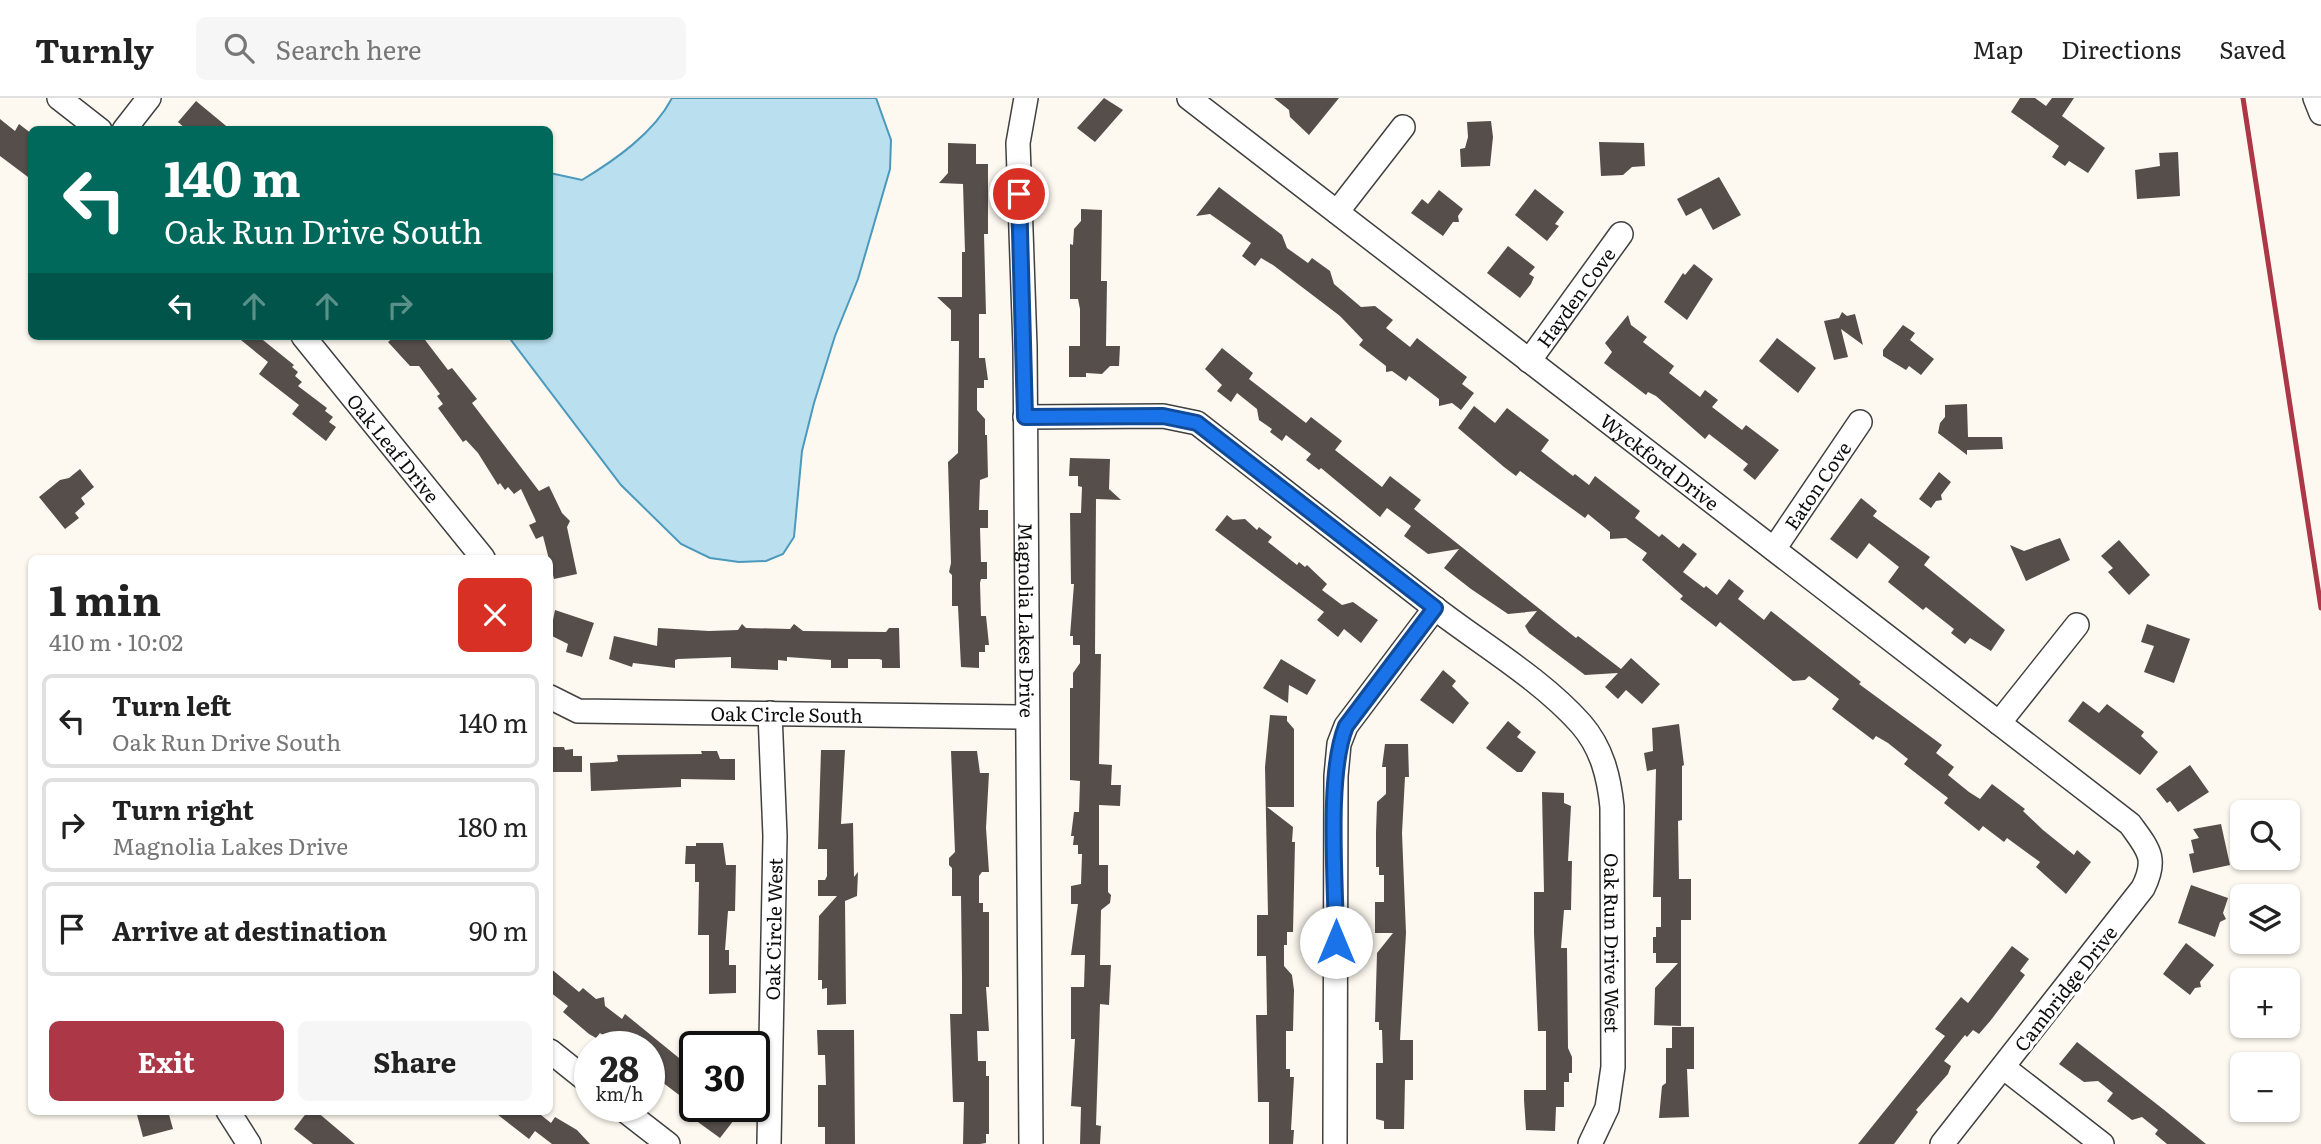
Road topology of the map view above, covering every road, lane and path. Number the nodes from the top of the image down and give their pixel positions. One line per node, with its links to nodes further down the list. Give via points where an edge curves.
1 (59, 98): 7 (street)
2 (149, 98): 8 (street)
3 (1026, 98): 14 (street, Magnolia Lakes Drive, via 1018,143)
4 (1189, 98): 10 (street, Wyckford Drive)
5 (2315, 98): 6 (street)
6 (2321, 113)
7 (95, 126)
8 (127, 126)
9 (1404, 127): 10 (street)
10 (1337, 212): 13 (street, Wyckford Drive)
11 (1621, 234): 13 (street, Hayden Cove)
12 (306, 340): 17 (street, Oak Leaf Drive)
13 (1530, 360): 16 (street, Wyckford Drive)
14 (1025, 417): 18 (street, Oak Run Drive West, via 1163,416 1197,423); 22 (street, Magnolia Lakes Drive)
15 (1860, 422): 16 (street, Eaton Cove)
16 (1774, 549): 23 (street, Wyckford Drive)
17 (481, 555)
18 (1435, 608): 34 (street, via 1346,726 1339,744); 35 (street, Oak Run Drive West, via 1561,705 1592,740 1606,769 1612,807 1614,1067 1607,1108)
19 (2077, 625): 23 (street)
20 (553, 698): 21 (street, Oak Circle South, via 578,711)
21 (769, 713): 22 (street, Oak Circle South); 32 (street, Oak Circle West, via 775,836)
22 (1027, 717): 33 (street, Magnolia Lakes Drive)
23 (1999, 723): 24 (street, Wyckford Drive)
24 (2130, 824): 26 (street, Cambridge Drive, via 2151,853 2143,888)
25 (553, 1053): 27 (street)
26 (2003, 1067): 36 (street, Cambridge Drive); 37 (street)
27 (574, 1070)
28 (231, 1115): 30 (street)
29 (640, 1122): 31 (street)
30 (249, 1144)
31 (668, 1144)
32 (769, 1144)
33 (1031, 1144)
34 (1335, 1144)
35 (1590, 1144)
36 (1942, 1144)
37 (2102, 1144)

